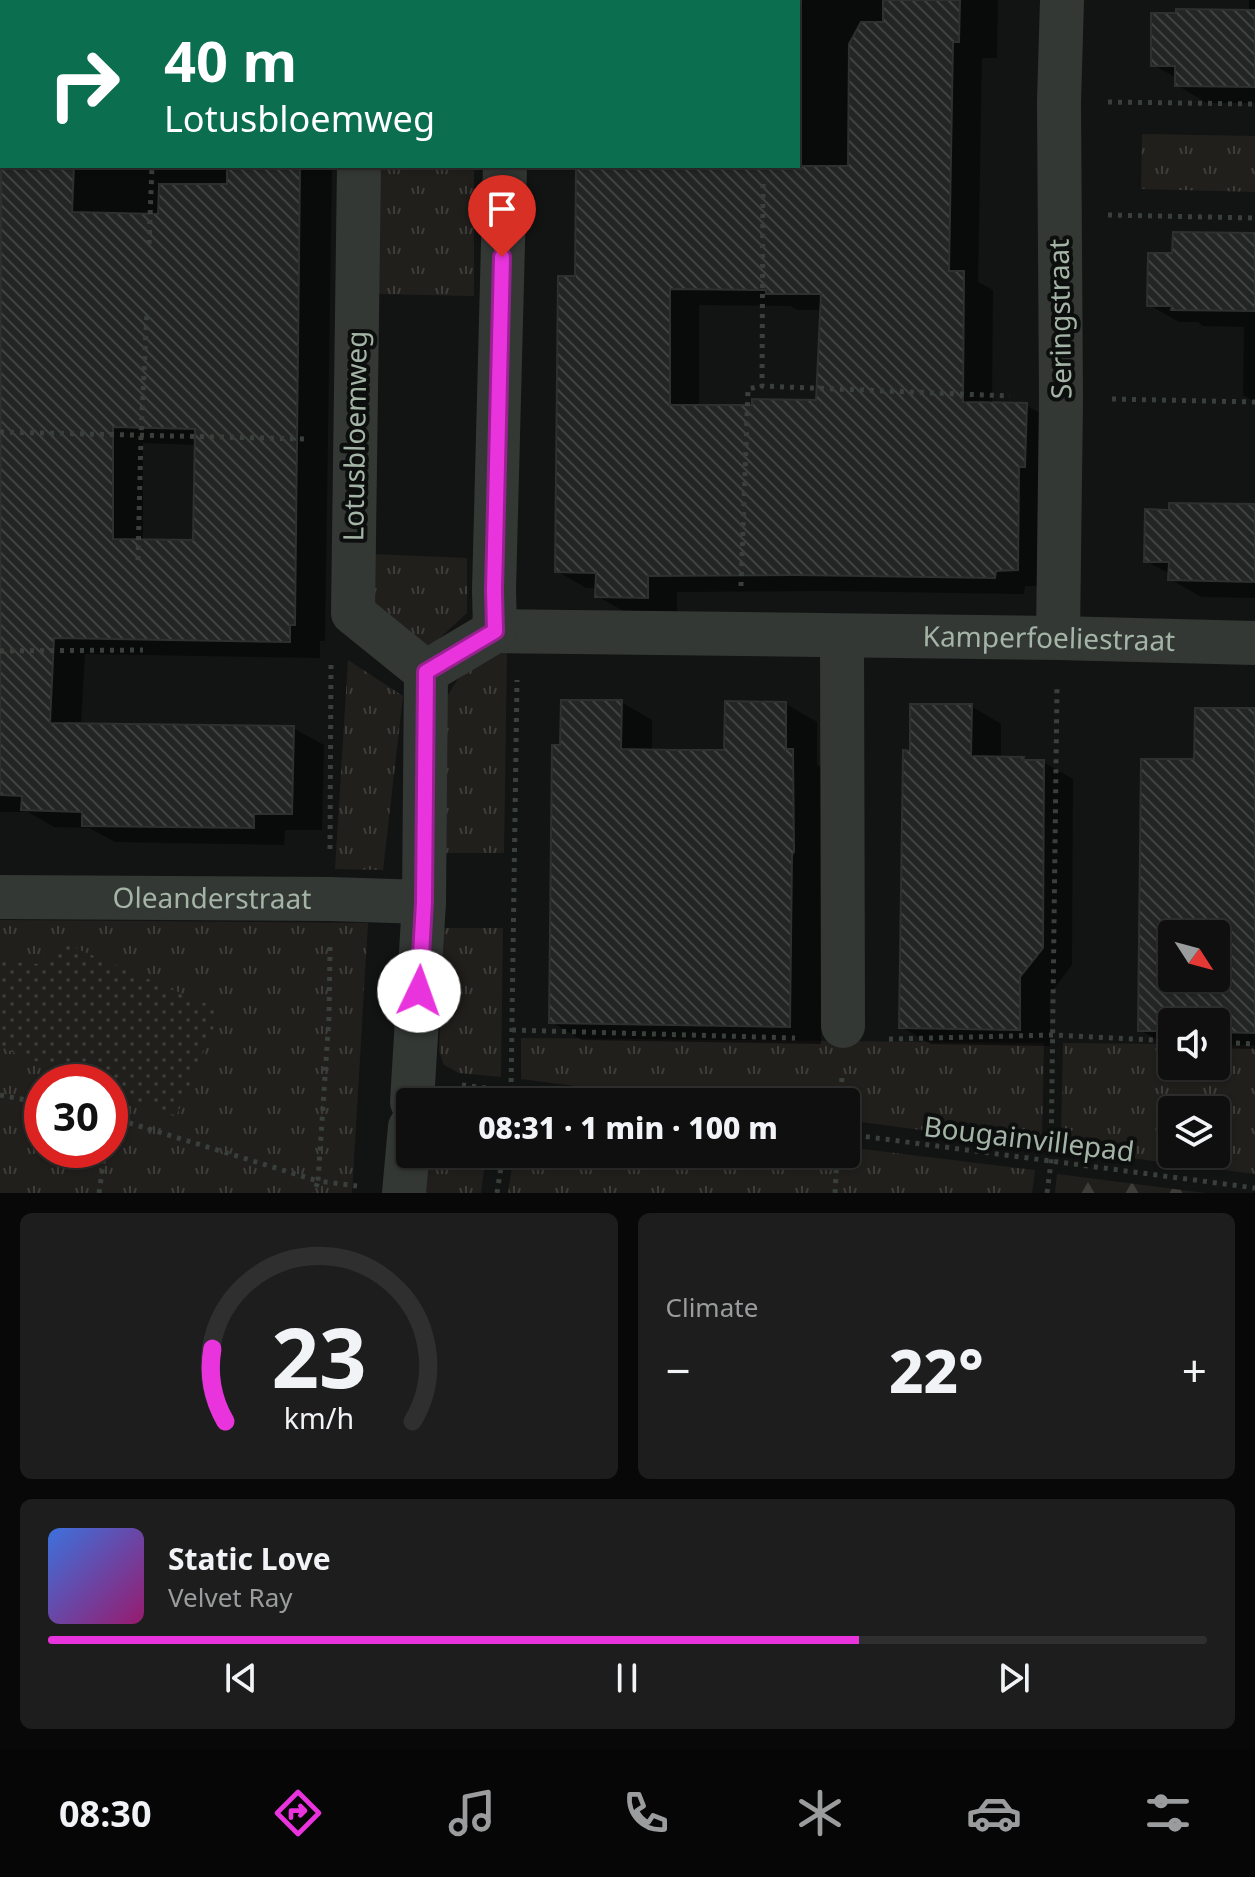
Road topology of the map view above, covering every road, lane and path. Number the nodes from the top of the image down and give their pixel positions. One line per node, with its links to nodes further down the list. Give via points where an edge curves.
1 (1062, 0): 2 (street, Seringstraat)
2 (1059, 102): 3 (path); 8 (street, Seringstraat)
3 (1255, 104)
4 (152, 168): 10 (path)
5 (359, 168): 17 (street, Lotusbloemweg)
6 (505, 168): 20 (street)
7 (763, 184): 12 (path)
8 (1059, 214): 9 (path); 13 (street, Seringstraat)
9 (1255, 218)
10 (149, 244)
11 (147, 311): 16 (path)
12 (762, 386): 13 (path); 21 (path, via 748,389)
13 (1061, 398): 14 (path); 23 (street, Seringstraat)
14 (1255, 402)
15 (0, 432): 16 (path)
16 (141, 435): 17 (path); 18 (path)
17 (355, 440): 19 (street, Lotusbloemweg)
18 (138, 560)
19 (353, 613): 27 (street); 29 (path, via 331,654)
20 (495, 631): 21 (street, Kamperfoeliestraat); 27 (street); 35 (path, via 517,656)
21 (740, 635): 22 (street, Kamperfoeliestraat)
22 (842, 636): 23 (street, Kamperfoeliestraat); 31 (street)
23 (1058, 638): 24 (street, Kamperfoeliestraat); 40 (path)
24 (1255, 643)
25 (143, 650): 26 (path)
26 (0, 651)
27 (426, 672): 30 (street)
28 (0, 897): 29 (street, Oleanderstraat)
29 (330, 899): 30 (street, Oleanderstraat); 45 (path, via 329,1017)
30 (424, 902): 34 (street)
31 (843, 1026)
32 (1230, 1043): 33 (path)
33 (1255, 1044)
34 (413, 1088)
35 (511, 1088)
36 (0, 1095): 37 (path)
37 (24, 1100)
38 (128, 1123): 45 (path)
39 (860, 1136): 40 (path, Bougainvillepad)
40 (1051, 1162): 46 (path, Bougainvillepad); 52 (path)
41 (102, 1168): 48 (path)
42 (407, 1168): 47 (street)
43 (501, 1168): 50 (path)
44 (836, 1168): 51 (path)
45 (318, 1181): 47 (path); 49 (path)
46 (1255, 1188)
47 (405, 1192)
48 (99, 1193)
49 (314, 1193)
50 (497, 1193)
51 (835, 1193)
52 (1047, 1193)

